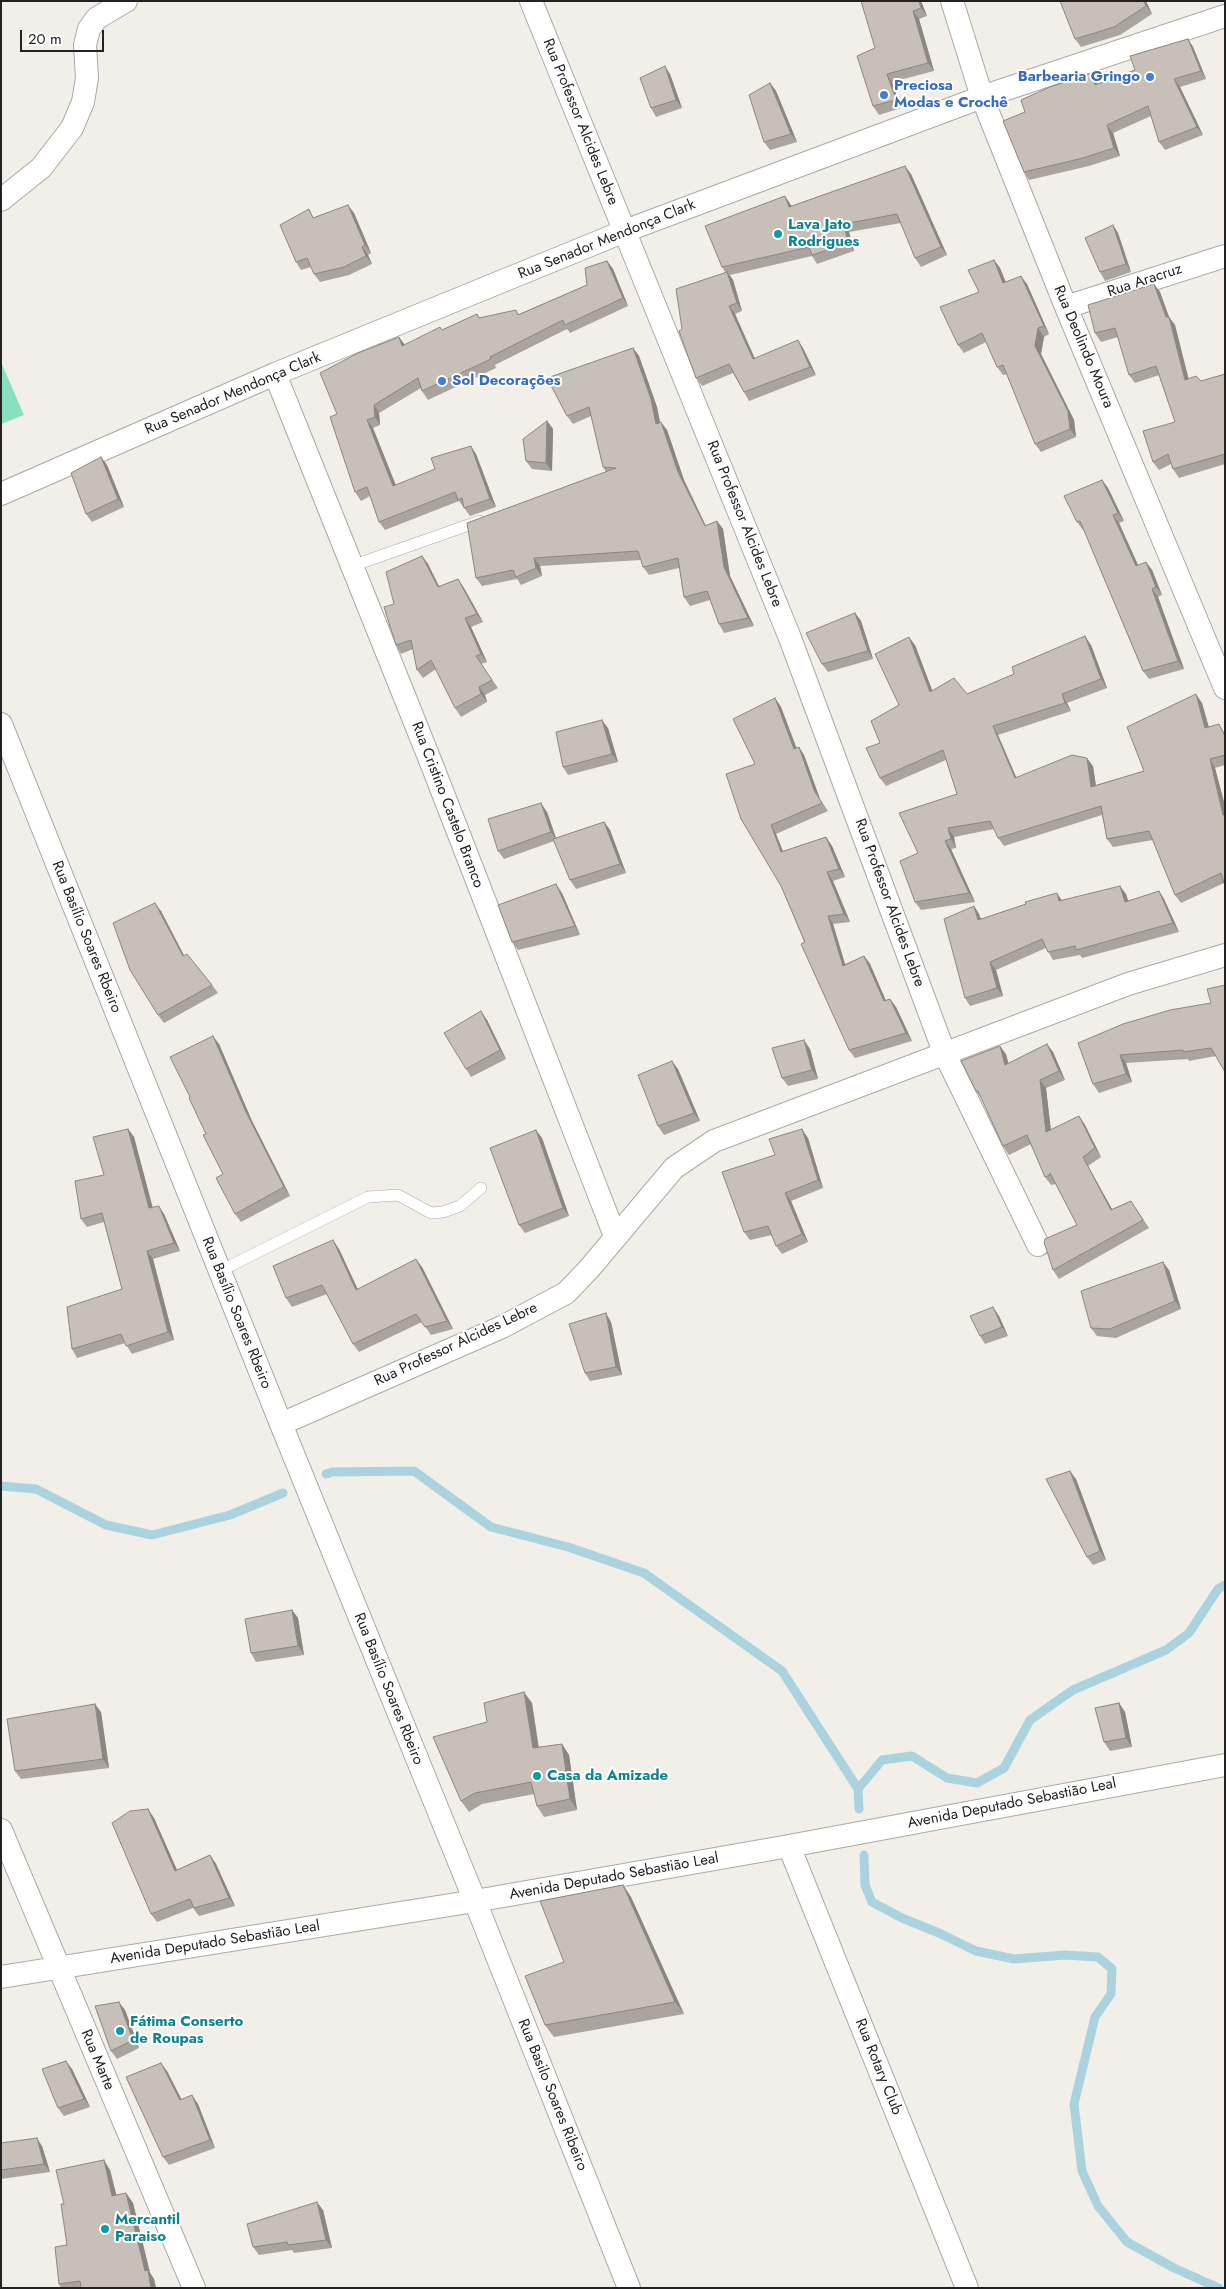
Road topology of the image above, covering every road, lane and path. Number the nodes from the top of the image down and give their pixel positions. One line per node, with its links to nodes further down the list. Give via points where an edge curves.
1 (126, 1): 6 (street, via 97,18 89,29 85,45 87,78 83,102 72,128 41,168)
2 (531, 1): 7 (street, Rua Professor Alcides Lebre)
3 (952, 1): 5 (street, Rua Deolindo Moura)
4 (1225, 16): 5 (street, Rua Senador Mendonça Clark)
5 (982, 97): 7 (street, Rua Senador Mendonça Clark); 9 (street, Rua Deolindo Moura)
6 (1, 200)
7 (625, 231): 10 (street, Rua Senador Mendonça Clark); 17 (street, Rua Professor Alcides Lebre, via 790,638)
8 (1225, 256): 9 (street, Rua Aracruz)
9 (1066, 307): 14 (street, Rua Deolindo Moura)
10 (275, 374): 11 (street, Rua Senador Mendonça Clark); 13 (street, Rua Cristino Castelo Branco)
11 (1, 494)
12 (489, 518): 13 (lane)
13 (352, 566): 19 (street, Rua Cristino Castelo Branco)
14 (1225, 688)
15 (1, 724): 21 (street, Rua Basílio Soares Rbeiro)
16 (1225, 955): 17 (street, Rua Professor Alcides Lebre, via 1128,984)
17 (944, 1052): 19 (street, Rua Professor Alcides Lebre, via 714,1141 674,1168); 20 (street, Rua Professor Alcides Lebre)
18 (480, 1188): 21 (lane, via 460,1206 431,1213 398,1195 368,1197)
19 (615, 1236): 22 (street, Rua Professor Alcides Lebre, via 566,1293 502,1327)
20 (1038, 1245)
21 (220, 1271): 22 (street, Rua Basílio Soares Rbeiro)
22 (281, 1424): 26 (street, Rua Basílio Soares Rbeiro)
23 (1225, 1765): 25 (street, Avenida Deputado Sebastião Leal)
24 (1, 1830): 27 (street, Rua Marte)
25 (789, 1846): 26 (street, Avenida Deputado Sebastião Leal); 31 (street, Rua Rotary Club)
26 (475, 1901): 27 (street, Avenida Deputado Sebastião Leal); 30 (street, Rua Basilo Soares Ribeiro)
27 (58, 1969): 28 (street, Avenida Deputado Sebastião Leal); 29 (street, Rua Marte)
28 (1, 1977)
29 (194, 2288)
30 (629, 2288)
31 (967, 2288)

